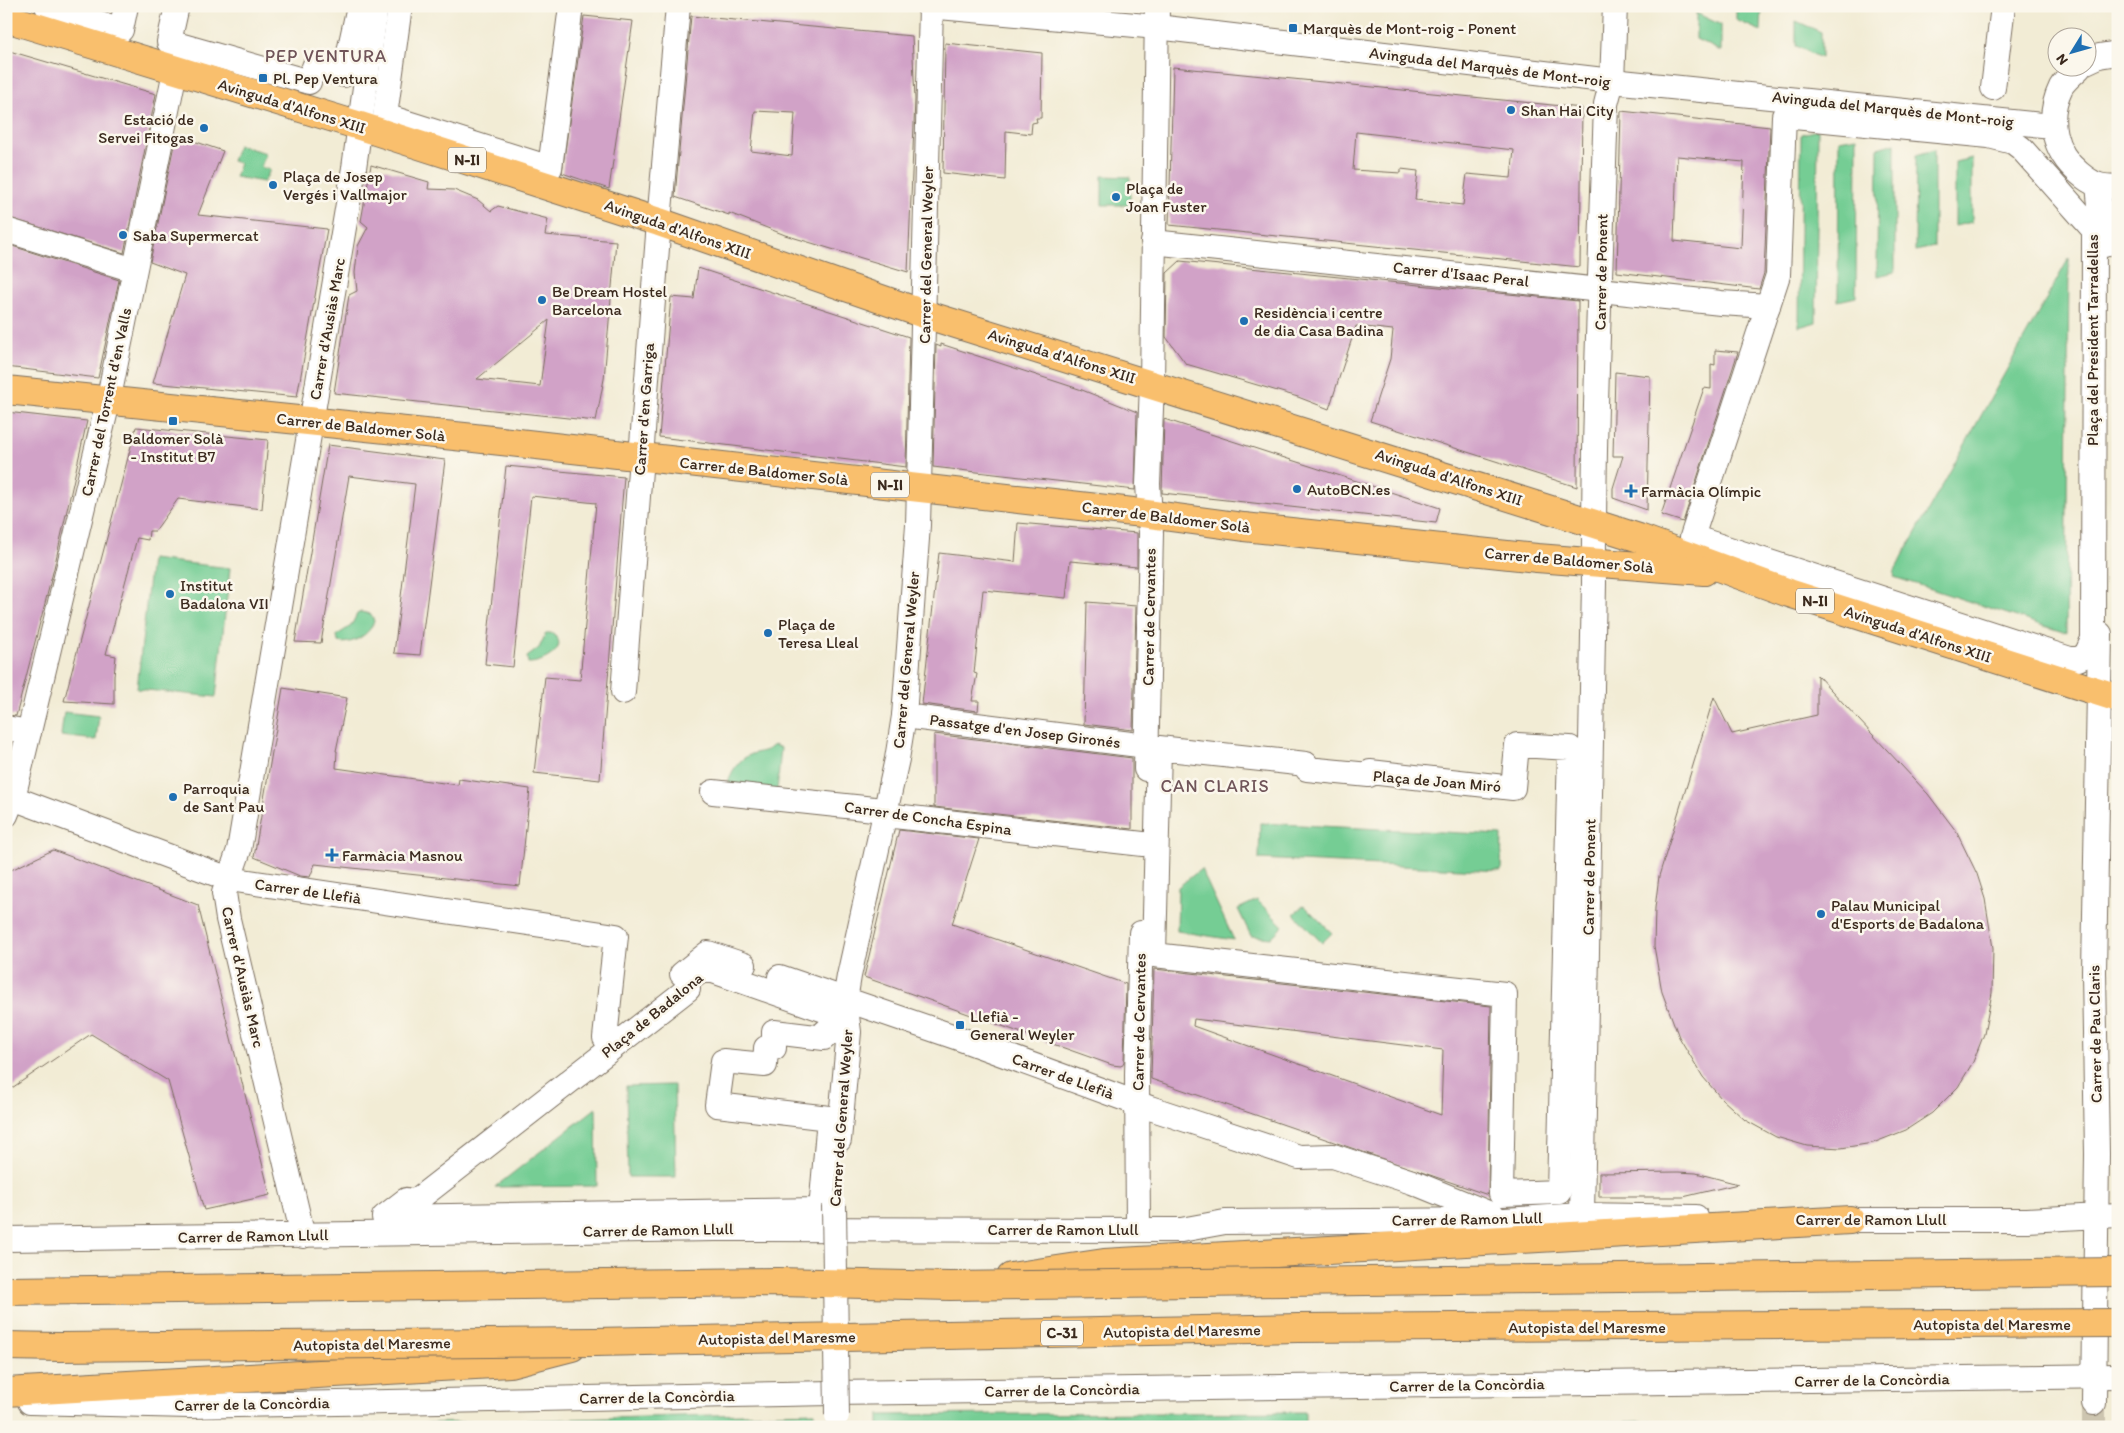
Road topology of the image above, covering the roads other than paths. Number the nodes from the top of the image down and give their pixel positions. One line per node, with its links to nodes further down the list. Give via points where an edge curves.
1 (47, 6): 2 (street, via 121,30)
2 (126, 6)
3 (177, 6): 4 (street, via 169,42 309,82 314,67 344,75)
4 (359, 6)
5 (376, 6): 20 (street, Carrer d'Ausiàs Marc)
6 (400, 6): 7 (street, via 385,116 550,168)
7 (571, 6)
8 (678, 6): 23 (street, Carrer d'en Garriga)
9 (930, 6): 12 (street, Avinguda del Marquès de Mont-roig); 29 (street, Carrer del General Weyler)
10 (1615, 6): 18 (street, Carrer de Ponent)
11 (2003, 6): 19 (street)
12 (1157, 17): 18 (street, Avinguda del Marquès de Mont-roig); 25 (street, Carrer de Cervantes)
13 (6, 18): 16 (main road, Avinguda d'Alfons XIII / N-II)
14 (2118, 53): 15 (street)
15 (2096, 57)
16 (175, 70): 20 (main road, Avinguda d'Alfons XIII / N-II); 26 (street, Carrer del Torrent d'en Valls)
17 (2070, 78): 21 (street, via 2062,86 2053,110)
18 (1612, 81): 21 (street, Avinguda del Marquès de Mont-roig); 27 (street, Carrer de Ponent, via 1606,104)
19 (1993, 88)
20 (360, 126): 23 (main road, Avinguda d'Alfons XIII / N-II); 33 (street, Carrer d'Ausiàs Marc)
21 (2052, 126): 22 (street, via 2056,143 2068,164 2087,179)
22 (2108, 186): 40 (street, Carrer de Pau Claris, via 2100,376)
23 (659, 222): 29 (main road, Avinguda d'Alfons XIII / N-II); 34 (street, Carrer d'en Garriga)
24 (6, 230): 26 (street)
25 (1153, 242): 27 (street, Carrer d'Isaac Peral); 30 (street, Carrer de Cervantes)
26 (134, 270): 32 (street, Carrer del Torrent d'en Valls)
27 (1600, 289): 28 (street, Carrer d'Isaac Peral); 37 (street, Carrer de Ponent)
28 (1768, 306): 28 (street, Plaça del President Tarradellas, via 1692,537 2070,659 2086,655 2093,639 2094,230 2020,148 2013,142 1996,137 1784,116 1778,275)
29 (924, 314): 30 (main road, Avinguda d'Alfons XIII / N-II); 35 (street, Carrer del General Weyler)
30 (1152, 384): 36 (street, Carrer de Cervantes); 37 (main road, Avinguda d'Alfons XIII / N-II)
31 (6, 390): 32 (main road, Carrer de Baldomer Solà / N-II)
32 (108, 402): 33 (main road, Carrer de Baldomer Solà / N-II); 43 (street, Carrer del Torrent d'en Valls)
33 (311, 422): 34 (main road, Carrer de Baldomer Solà / N-II); 49 (street, Carrer d'Ausiàs Marc, via 238,850)
34 (640, 458): 35 (main road, Carrer de Baldomer Solà / N-II); 39 (street, Carrer d'en Garriga)
35 (918, 489): 36 (main road, Carrer de Baldomer Solà / N-II); 41 (street, Carrer del General Weyler)
36 (1150, 515): 37 (main road, Carrer de Baldomer Solà / N-II, via 1561,560); 44 (street, Carrer de Cervantes)
37 (1594, 542): 38 (main road, Carrer de Baldomer Solà / N-II); 38 (main road, Avinguda d'Alfons XIII / N-II, via 1639,538); 57 (street, Carrer de Ponent)
38 (1731, 573): 40 (main road, Avinguda d'Alfons XIII / N-II)
39 (624, 692)
40 (2108, 695): 56 (street, Carrer de Pau Claris, via 2094,972)
41 (904, 716): 44 (street, Passatge d'en Josep Gironés); 47 (street, Carrer del General Weyler)
42 (6, 728): 43 (street)
43 (29, 732): 46 (street, Carrer del Torrent d'en Valls)
44 (1146, 746): 48 (street, Carrer de Cervantes)
45 (714, 792): 47 (street, Carrer de Concha Espina, via 874,809)
46 (10, 807): 49 (street, Carrer de Llefià)
47 (884, 815): 48 (street, Carrer de Concha Espina); 52 (street, Carrer del General Weyler)
48 (1143, 844): 54 (street, Carrer de Cervantes)
49 (229, 879): 53 (street, Carrer de Llefià, via 616,936); 62 (street, Carrer d'Ausiàs Marc, via 224,893 228,919)
50 (708, 953): 52 (street, Carrer de Llefià); 53 (street, Plaça de Badalona)
51 (1505, 994): 51 (street, Plaça de Joan Miró, via 1501,1194 1559,1192 1570,748 1517,745 1513,788 1370,772 1369,775 1307,769 1306,764 1159,748 1154,955)
52 (845, 1000): 54 (street, Carrer de Llefià); 74 (street, Carrer del General Weyler, bridge, via 849,1032 834,1205)
53 (606, 1038): 61 (street, Plaça de Badalona)
54 (1138, 1104): 58 (street, Carrer de Llefià, via 1299,1157 1333,1156 1412,1182); 60 (street, Carrer de Cervantes)
55 (406, 1200): 55 (street, Plaça de Badalona, via 412,1203 688,989 687,981 700,971 713,971 830,1012 839,1023 838,1033 826,1031 824,1038 774,1032 774,1048 766,1048 765,1065 723,1061 717,1105 829,1118 821,1210 384,1217)
56 (2107, 1215): 59 (street, Carrer de Ramon Llull, via 2027,1220); 70 (street, Carrer de Pau Claris)
57 (1582, 1216): 58 (street, Carrer de Ramon Llull); 59 (street, Carrer de Ramon Llull)
58 (1504, 1220): 60 (street, Carrer de Ramon Llull, via 1225,1222 1181,1230)
59 (1850, 1220): 65 (main road, bridge, via 1104,1263)
60 (1138, 1228): 61 (street, Carrer de Ramon Llull, via 716,1228)
61 (353, 1234): 62 (street, Carrer de Ramon Llull)
62 (303, 1236): 63 (street, Carrer de Ramon Llull)
63 (6, 1239)
64 (2118, 1272): 65 (main road, bridge)
65 (950, 1286): 66 (main road, bridge, via 778,1282)
66 (6, 1291)
67 (2118, 1324): 68 (main road, Autopista del Maresme / C-31, bridge, via 1298,1328)
68 (595, 1342): 69 (main road, Autopista del Maresme / C-31, bridge); 71 (main road, bridge, via 510,1362)
69 (6, 1346)
70 (2106, 1376): 72 (street, Carrer de la Concòrdia, via 832,1393 190,1406); 73 (street, Carrer de Pau Claris)
71 (6, 1392)
72 (6, 1401)
73 (2094, 1403)
74 (837, 1421)

